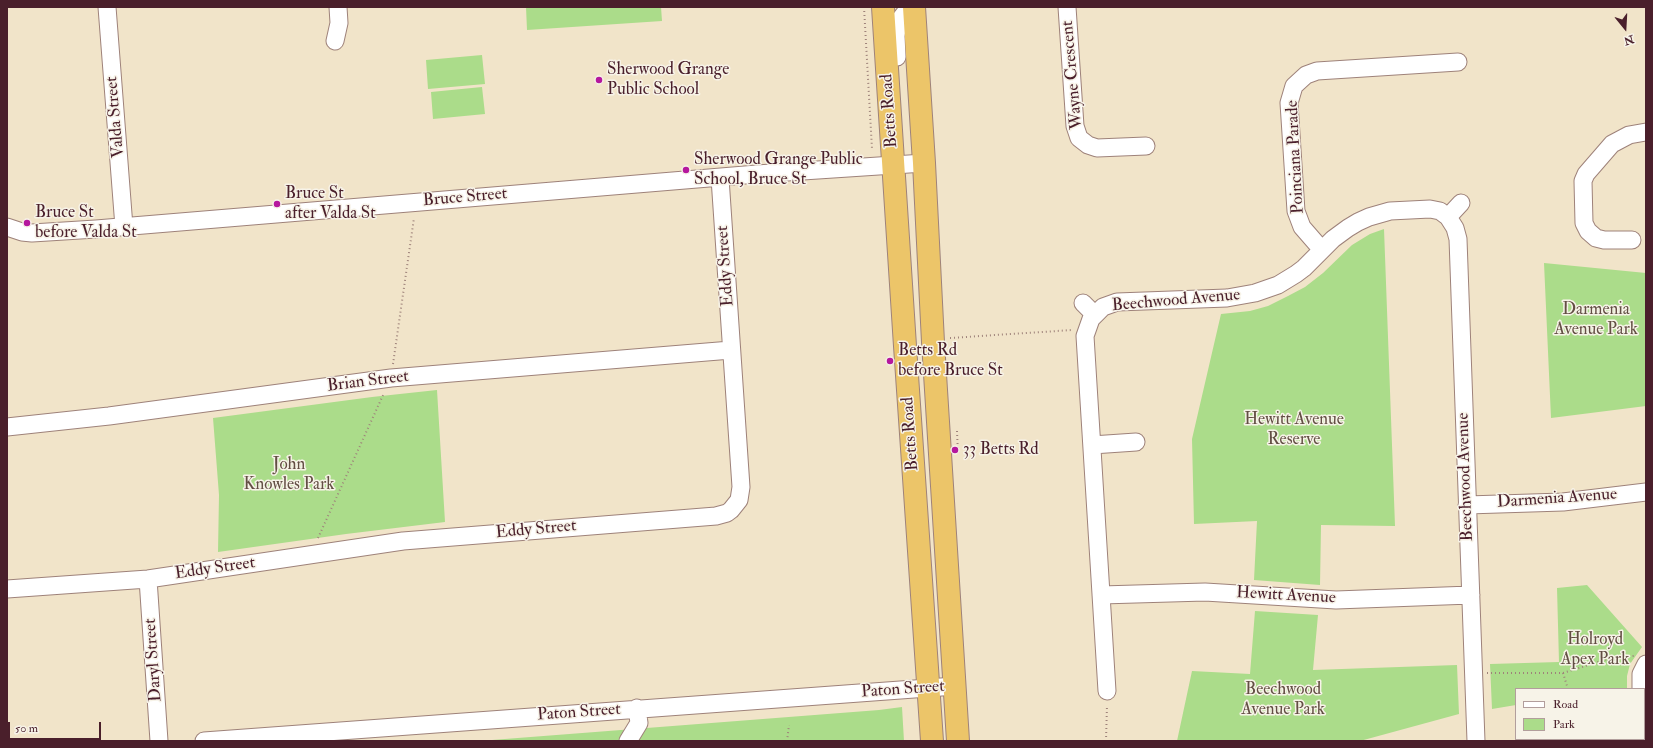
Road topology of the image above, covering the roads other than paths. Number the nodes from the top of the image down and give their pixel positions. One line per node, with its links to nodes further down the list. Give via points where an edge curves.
1 (107, 7): 17 (street, Valda Street)
2 (338, 7): 6 (street, via 339,23)
3 (883, 7): 8 (highway, Betts Road)
4 (916, 7): 8 (street, via 904,14 898,22 897,61); 11 (highway, Betts Road)
5 (1066, 7): 10 (street, Wayne Crescent, via 1079,145 1097,148)
6 (335, 41)
7 (1458, 62): 19 (street, Poinciana Parade, via 1317,71 1293,77 1289,103 1295,205 1302,227)
8 (888, 80): 12 (highway, Betts Road)
9 (1646, 132): 18 (street, via 1629,135 1612,144 1584,179 1584,223 1588,231 1596,238 1609,241)
10 (1146, 146)
11 (924, 163): 12 (street, Bruce Street); 31 (highway, Betts Road, via 932,342)
12 (894, 165): 13 (street, Bruce Street); 32 (highway, Betts Road)
13 (720, 178): 17 (street, Bruce Street); 20 (street, Eddy Street)
14 (1461, 203): 15 (street)
15 (1448, 217): 19 (street, Beechwood Avenue, via 1440,211 1430,209 1401,210 1369,217 1348,228); 25 (street, Beechwood Avenue, via 1458,239)
16 (7, 227): 17 (street, Bruce Street, via 32,233)
17 (124, 227)
18 (1632, 240)
19 (1322, 250): 23 (street, Beechwood Avenue, via 1296,274 1278,285 1255,293 1227,298 1117,302 1103,307 1088,308 1085,336)
20 (731, 350): 21 (street, Brian Street, via 391,378); 26 (street, Eddy Street, via 741,494 735,506 726,514 403,541)
21 (7, 427)
22 (1136, 442): 23 (street)
23 (1092, 445): 29 (street, Beechwood Avenue)
24 (1646, 492): 25 (street, Darmenia Avenue, via 1563,502)
25 (1467, 505): 28 (street, Beechwood Avenue)
26 (148, 578): 27 (street, Eddy Street); 36 (street, Daryl Street)
27 (7, 589)
28 (1471, 595): 29 (street, Hewitt Avenue, via 1336,600 1219,593); 41 (street, Beechwood Avenue)
29 (1102, 596): 34 (street, Beechwood Avenue)
30 (1643, 660): 33 (street)
31 (955, 686): 32 (street, Paton Street); 40 (highway, Betts Road)
32 (929, 688): 35 (street, Paton Street); 39 (highway, Betts Road)
33 (1641, 688)
34 (1107, 691)
35 (637, 708): 37 (street, Paton Street); 38 (street, via 639,723)
36 (159, 741)
37 (204, 741)
38 (628, 741)
39 (932, 741)
40 (958, 741)
41 (1476, 741)

